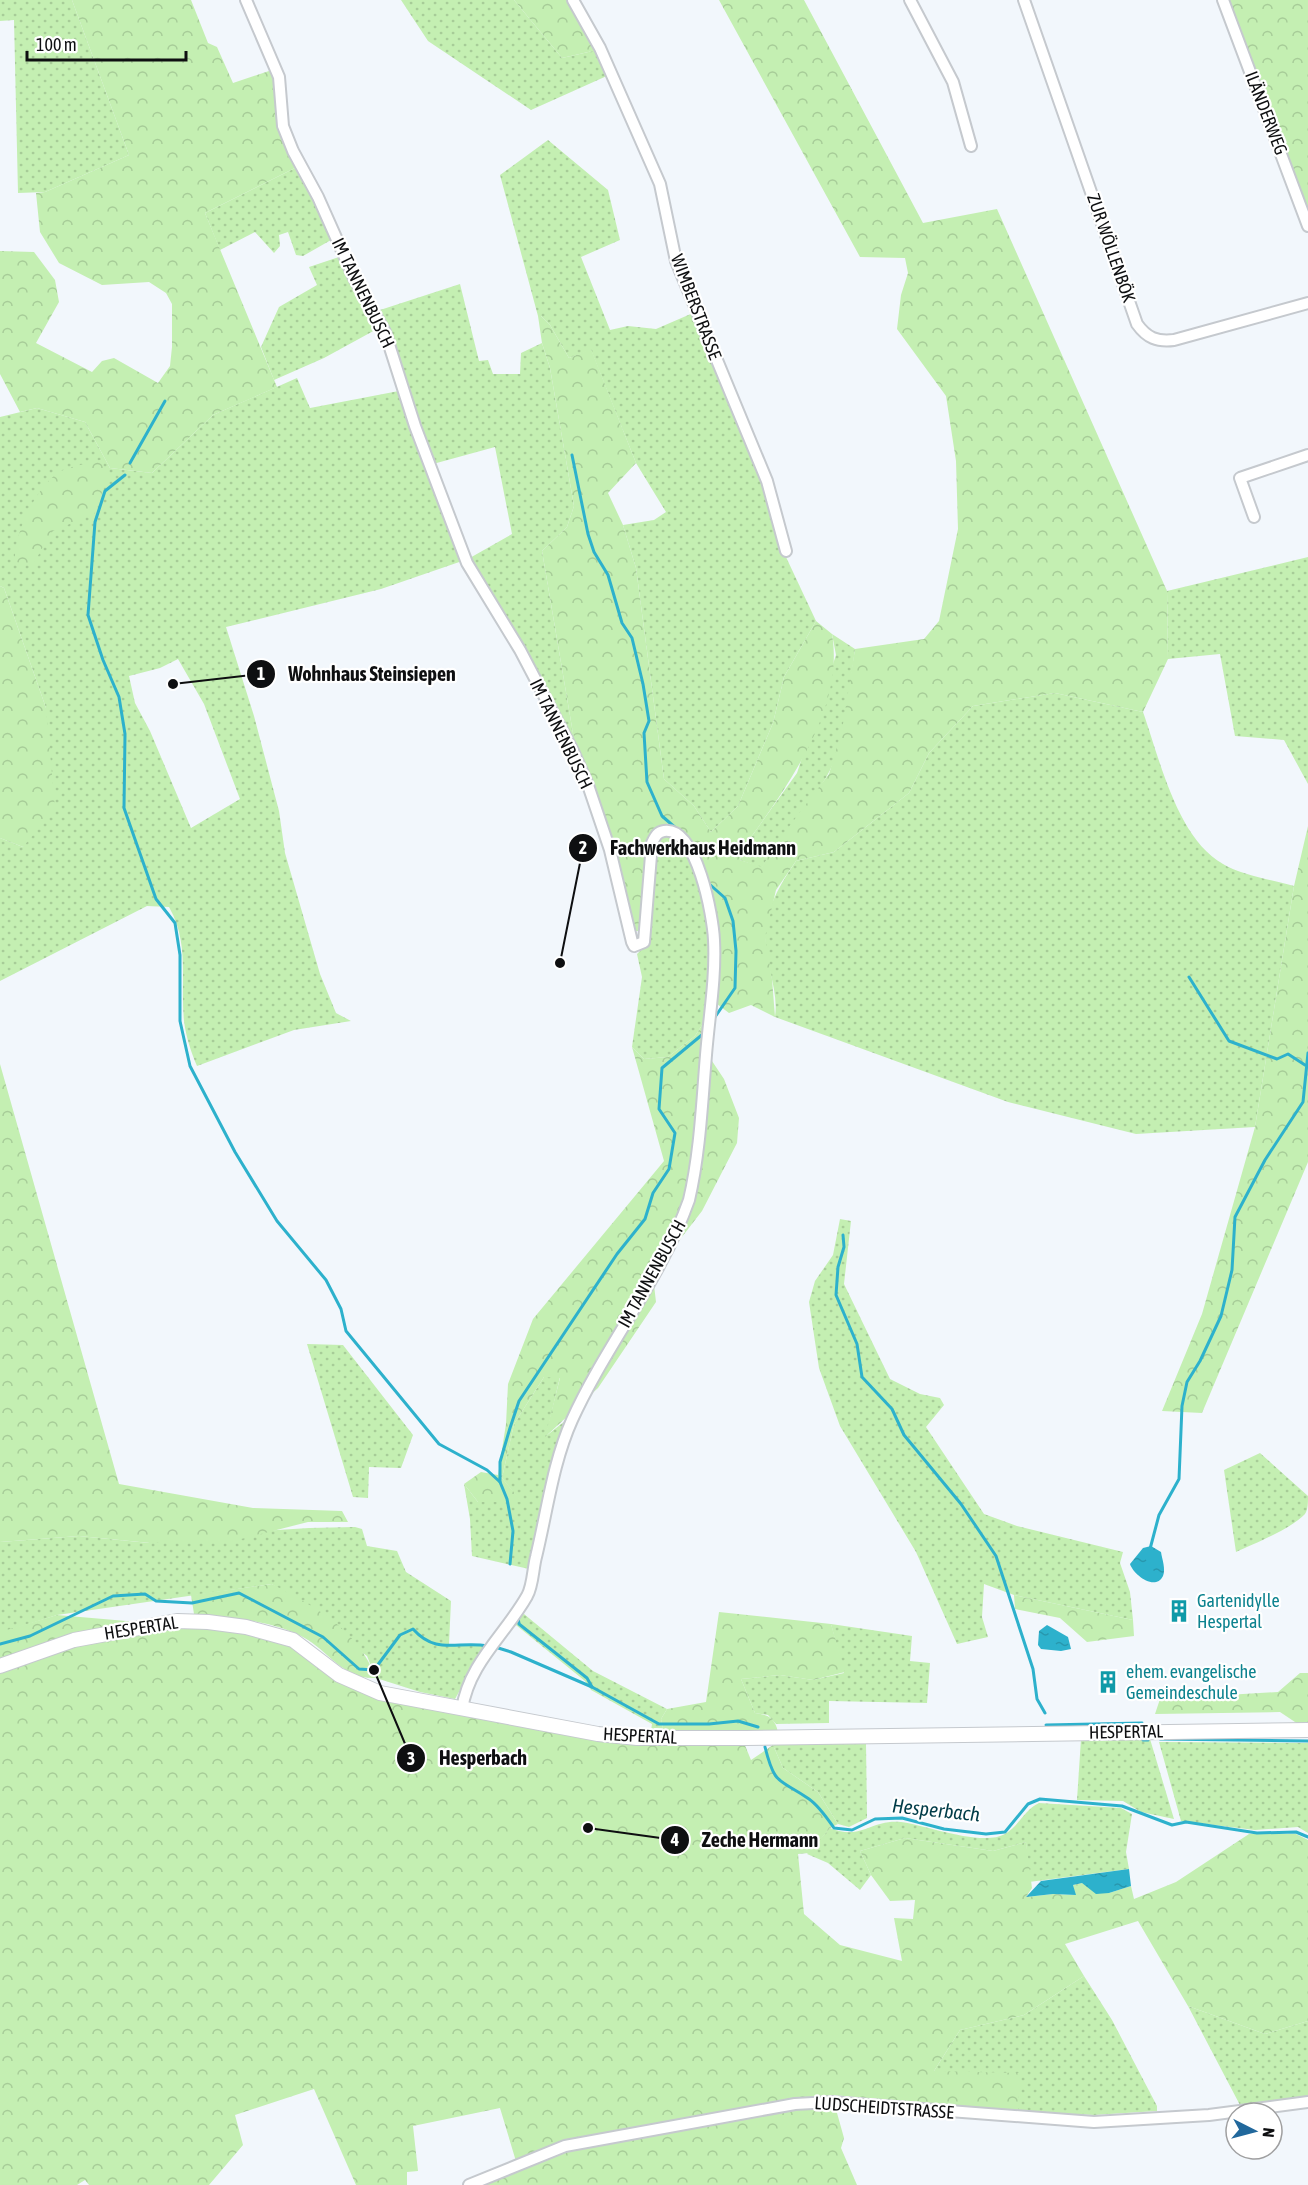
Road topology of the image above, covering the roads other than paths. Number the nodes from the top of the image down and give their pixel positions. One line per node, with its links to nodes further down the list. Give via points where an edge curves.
1 (246, 0): 13 (street, IM TANNENBUSCH, via 279,77 284,126 292,151 385,332 415,426 467,563 520,650 588,785 610,850 634,946 644,942 652,843 663,831 672,831 688,845 699,868 713,924 712,984 689,1200 681,1224 572,1420 528,1595 472,1676)
2 (573, 0): 11 (street, WIMBERSTRASSE, via 604,57 660,184 676,261 767,481)
3 (910, 0): 6 (street, via 953,82)
4 (1024, 0): 8 (street, ZUR WÖLLENBÖK, via 1137,324 1145,335 1154,340 1174,340)
5 (1223, 0): 7 (street, ILÄNDERWEG)
6 (970, 146)
7 (1308, 226)
8 (1308, 303)
9 (1308, 455): 10 (street, via 1240,478)
10 (1254, 517)
11 (786, 551)
12 (0, 1666): 13 (main road, HESPERTAL, via 74,1640 177,1621 208,1622 293,1640 339,1675 380,1693)
13 (462, 1709): 14 (main road, HESPERTAL, via 637,1738)
14 (1308, 1730)
15 (1308, 2102): 16 (street, LUDSCHEIDTSTRASSE, via 1209,2115 1094,2122 831,2102 795,2104 565,2146)
16 (469, 2185)

